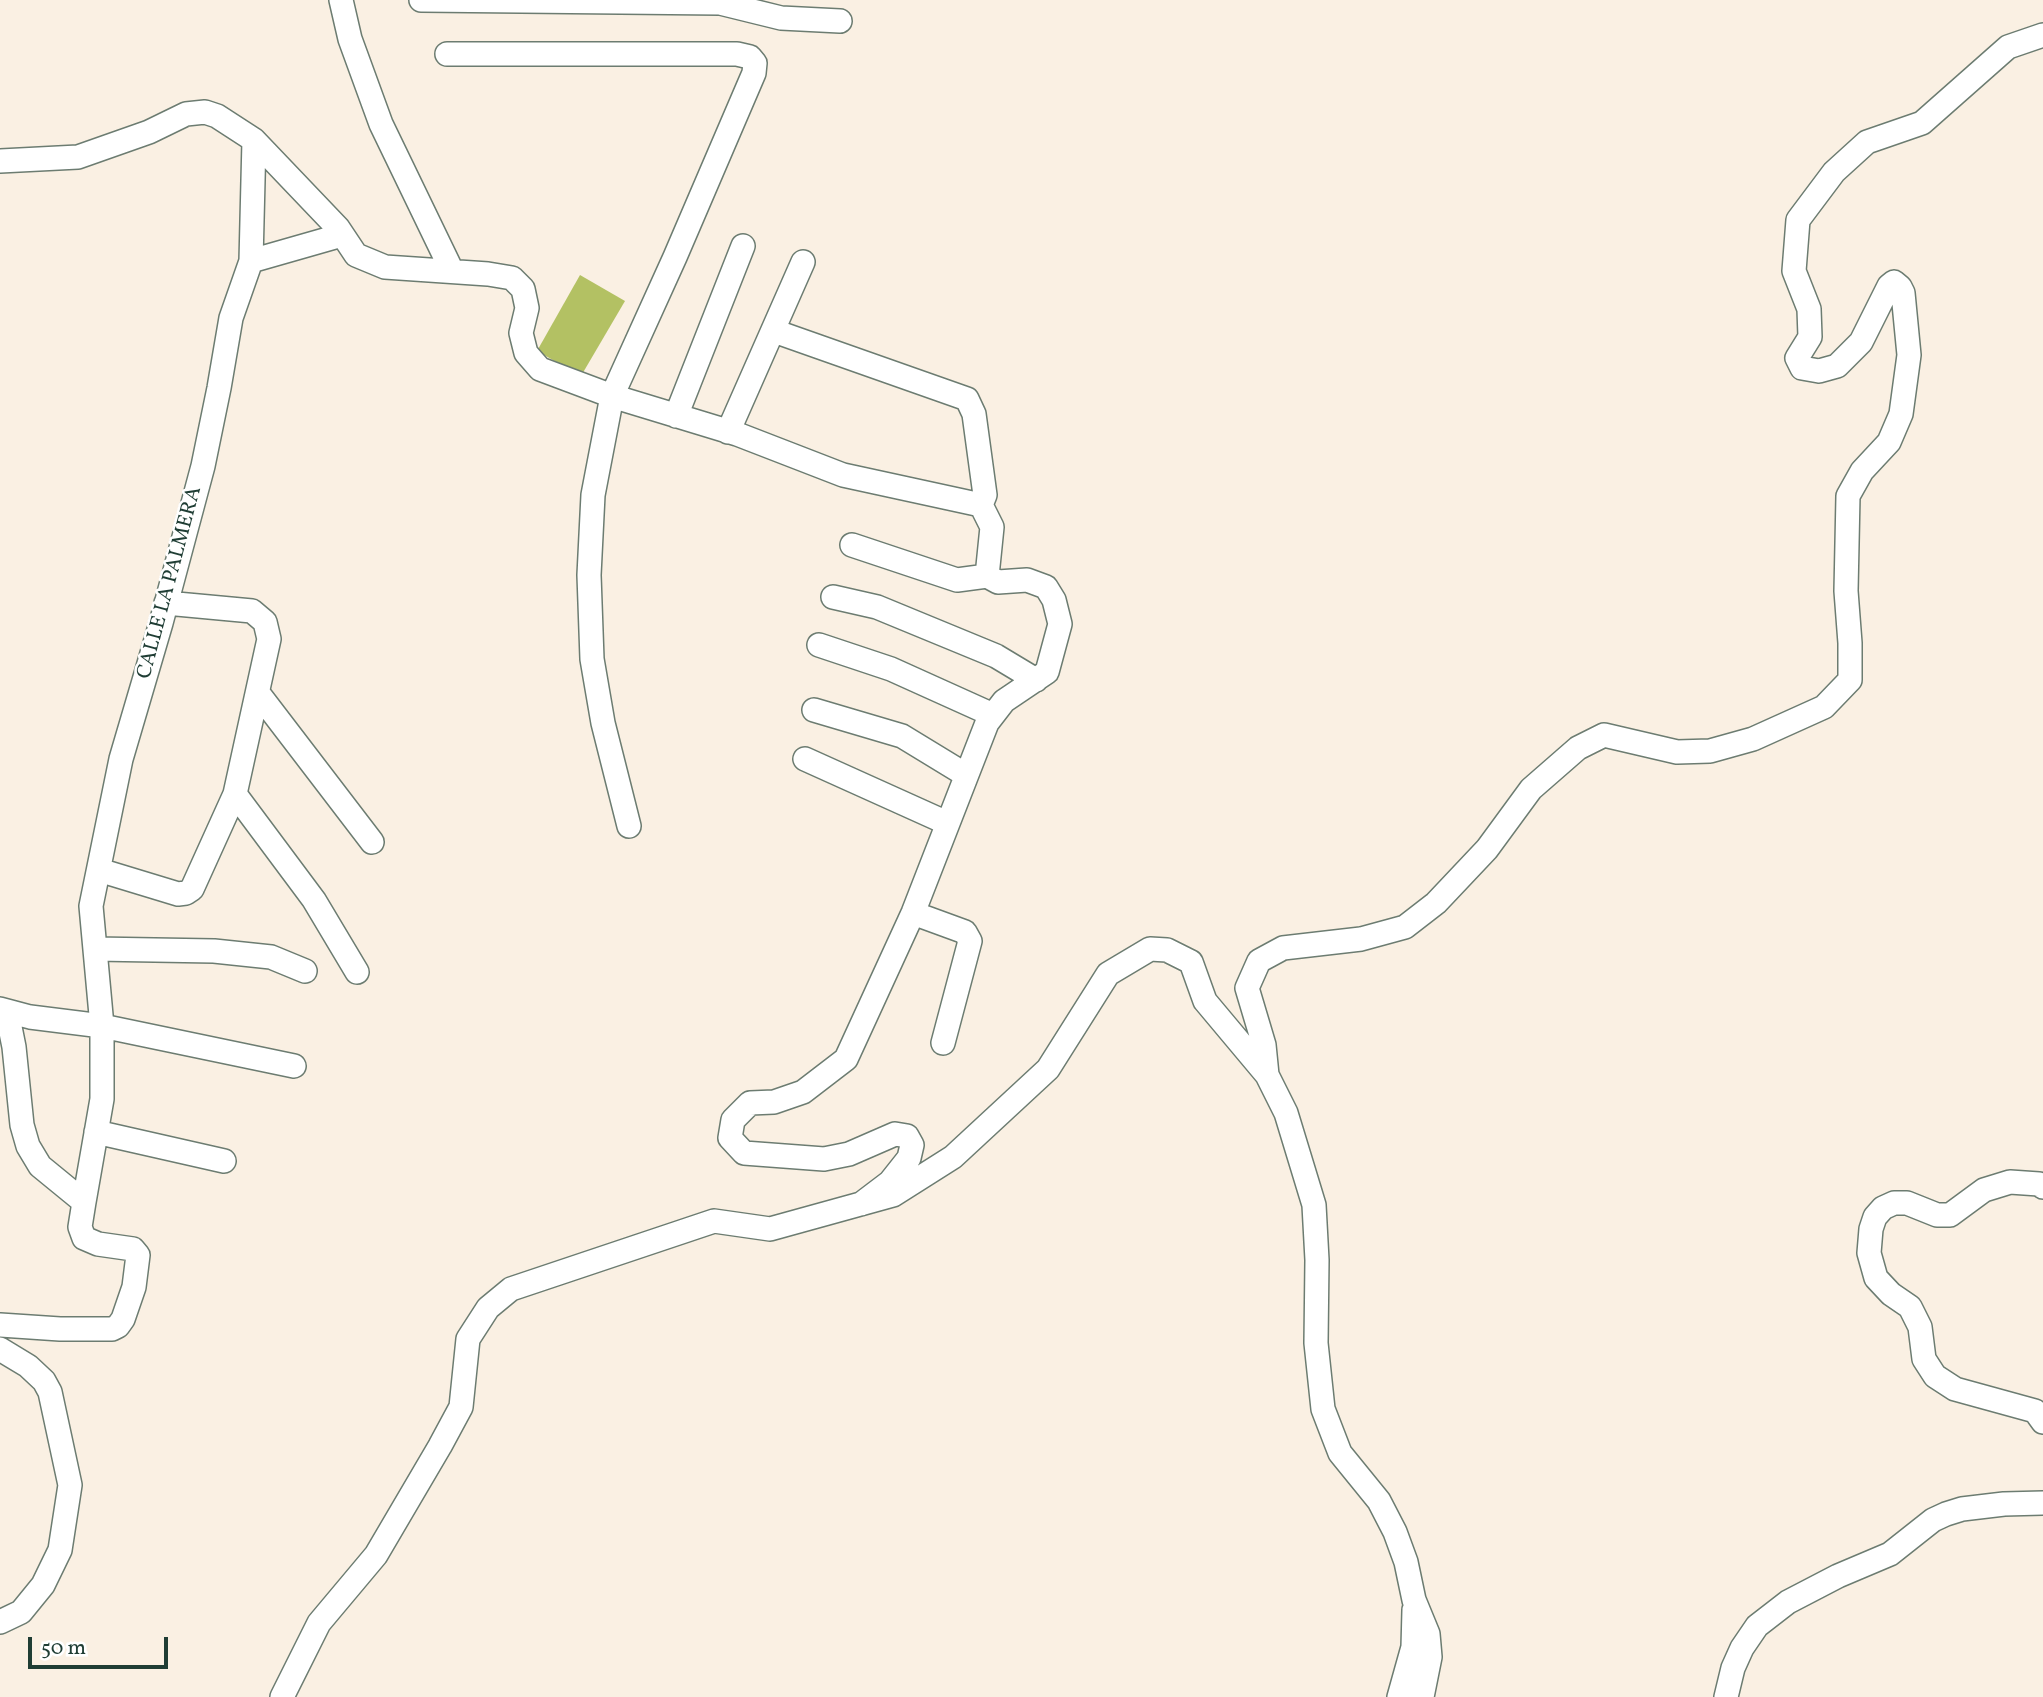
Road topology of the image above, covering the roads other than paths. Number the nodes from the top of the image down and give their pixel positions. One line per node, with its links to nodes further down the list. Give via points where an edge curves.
1 (341, 0): 13 (street, via 381,124)
2 (421, 0): 3 (street)
3 (720, 2): 4 (street, via 780,18)
4 (840, 21)
5 (2043, 35): 43 (street, via 2008,47 1923,123 1867,142 1834,172 1798,219 1794,271 1809,309 1810,337 1797,358 1802,368 1819,371 1838,366 1861,342 1888,286 1894,282 1903,293 1909,355 1901,414 1889,442 1862,471 1848,496 1850,680 1824,707 1753,740 1710,751 1677,752 1604,735 1578,748 1531,789 1487,849 1436,903 1405,927 1361,939 1283,948 1259,961 1247,988 1264,1045)
6 (447, 54): 15 (street, via 737,54 755,63)
7 (254, 140): 8 (street, via 205,112 186,114 78,157); 9 (street); 11 (street, CALLE LA PALMERA)
8 (0, 161)
9 (342, 235): 11 (street); 13 (street, via 356,256 385,267)
10 (743, 246): 16 (street)
11 (251, 261): 22 (street, CALLE LA PALMERA, via 231,318 202,466)
12 (803, 262): 14 (street)
13 (452, 271): 15 (street, via 512,278 523,289 527,308 521,334 526,353 540,369)
14 (774, 331): 17 (street); 18 (street, via 967,399 974,414 985,495)
15 (612, 396): 16 (street); 32 (street, via 593,495 589,575 592,659)
16 (676, 416): 17 (street)
17 (728, 432): 18 (street, via 844,475)
18 (981, 505): 20 (street, via 992,527)
19 (852, 545): 20 (street, via 957,580)
20 (987, 576): 24 (street, via 998,582 1027,580 1046,587 1054,600 1060,624 1047,672)
21 (833, 597): 24 (street, via 877,607 996,656)
22 (166, 603): 25 (street, via 252,611 265,622 269,639); 34 (street, CALLE LA PALMERA, via 121,759)
23 (818, 646): 27 (street, via 891,669)
24 (1036, 680): 27 (street, via 1004,701)
25 (258, 694): 30 (street); 33 (street)
26 (814, 710): 29 (street, via 902,736)
27 (993, 715): 29 (street)
28 (805, 759): 31 (street)
29 (966, 775): 31 (street)
30 (235, 794): 34 (street, via 192,889 186,893); 38 (street, via 314,900)
31 (947, 823): 35 (street)
32 (629, 826)
33 (372, 842)
34 (99, 870): 36 (street, CALLE LA PALMERA, via 91,906)
35 (913, 913): 41 (street, via 965,932 970,941); 48 (street, via 846,1059 803,1092 774,1102 750,1103 733,1119 730,1138 744,1153 824,1159 849,1154 895,1133 907,1136 912,1144 909,1158 890,1182)
36 (95, 949): 37 (street, via 214,951 271,957); 40 (street, CALLE LA PALMERA)
37 (305, 971)
38 (357, 972)
39 (4, 1010): 40 (street); 47 (street, via 14,1046 28,1146 40,1166)
40 (102, 1026): 42 (street); 44 (street, CALLE LA PALMERA, via 102,1099)
41 (943, 1043)
42 (294, 1066)
43 (1267, 1075): 48 (street, via 1205,1002 1191,962 1167,950 1150,949 1108,974 1048,1069 953,1157 893,1195); 53 (street, via 1286,1113 1314,1205 1316,1343 1323,1409 1340,1453 1379,1501 1395,1532)
44 (96, 1132): 45 (street); 47 (street, CALLE LA PALMERA)
45 (224, 1161)
46 (2043, 1186): 51 (street, via 2010,1182 1984,1190 1950,1215 1894,1203 1875,1217 1869,1253 1876,1278 1910,1307 1920,1326 1924,1359 1935,1376 1955,1390 2035,1411)
47 (84, 1202): 49 (street, CALLE LA PALMERA, via 80,1227 84,1238 133,1249 138,1255 134,1287 121,1323 112,1329)
48 (861, 1203): 55 (street, via 770,1229 714,1221 531,1281 511,1289 488,1308 468,1339 461,1407 376,1555 319,1623)
49 (0, 1325)
50 (0, 1349): 54 (street, via 28,1366 50,1392 70,1485 61,1550 43,1586 21,1612)
51 (2043, 1422)
52 (2043, 1503): 58 (street, via 1946,1514 1890,1554 1788,1602 1757,1626 1742,1648)
53 (1414, 1600): 56 (street, via 1413,1647); 57 (street, via 1428,1634 1430,1657)
54 (0, 1622)
55 (282, 1697)
56 (1399, 1697)
57 (1422, 1697)
58 (1727, 1697)

